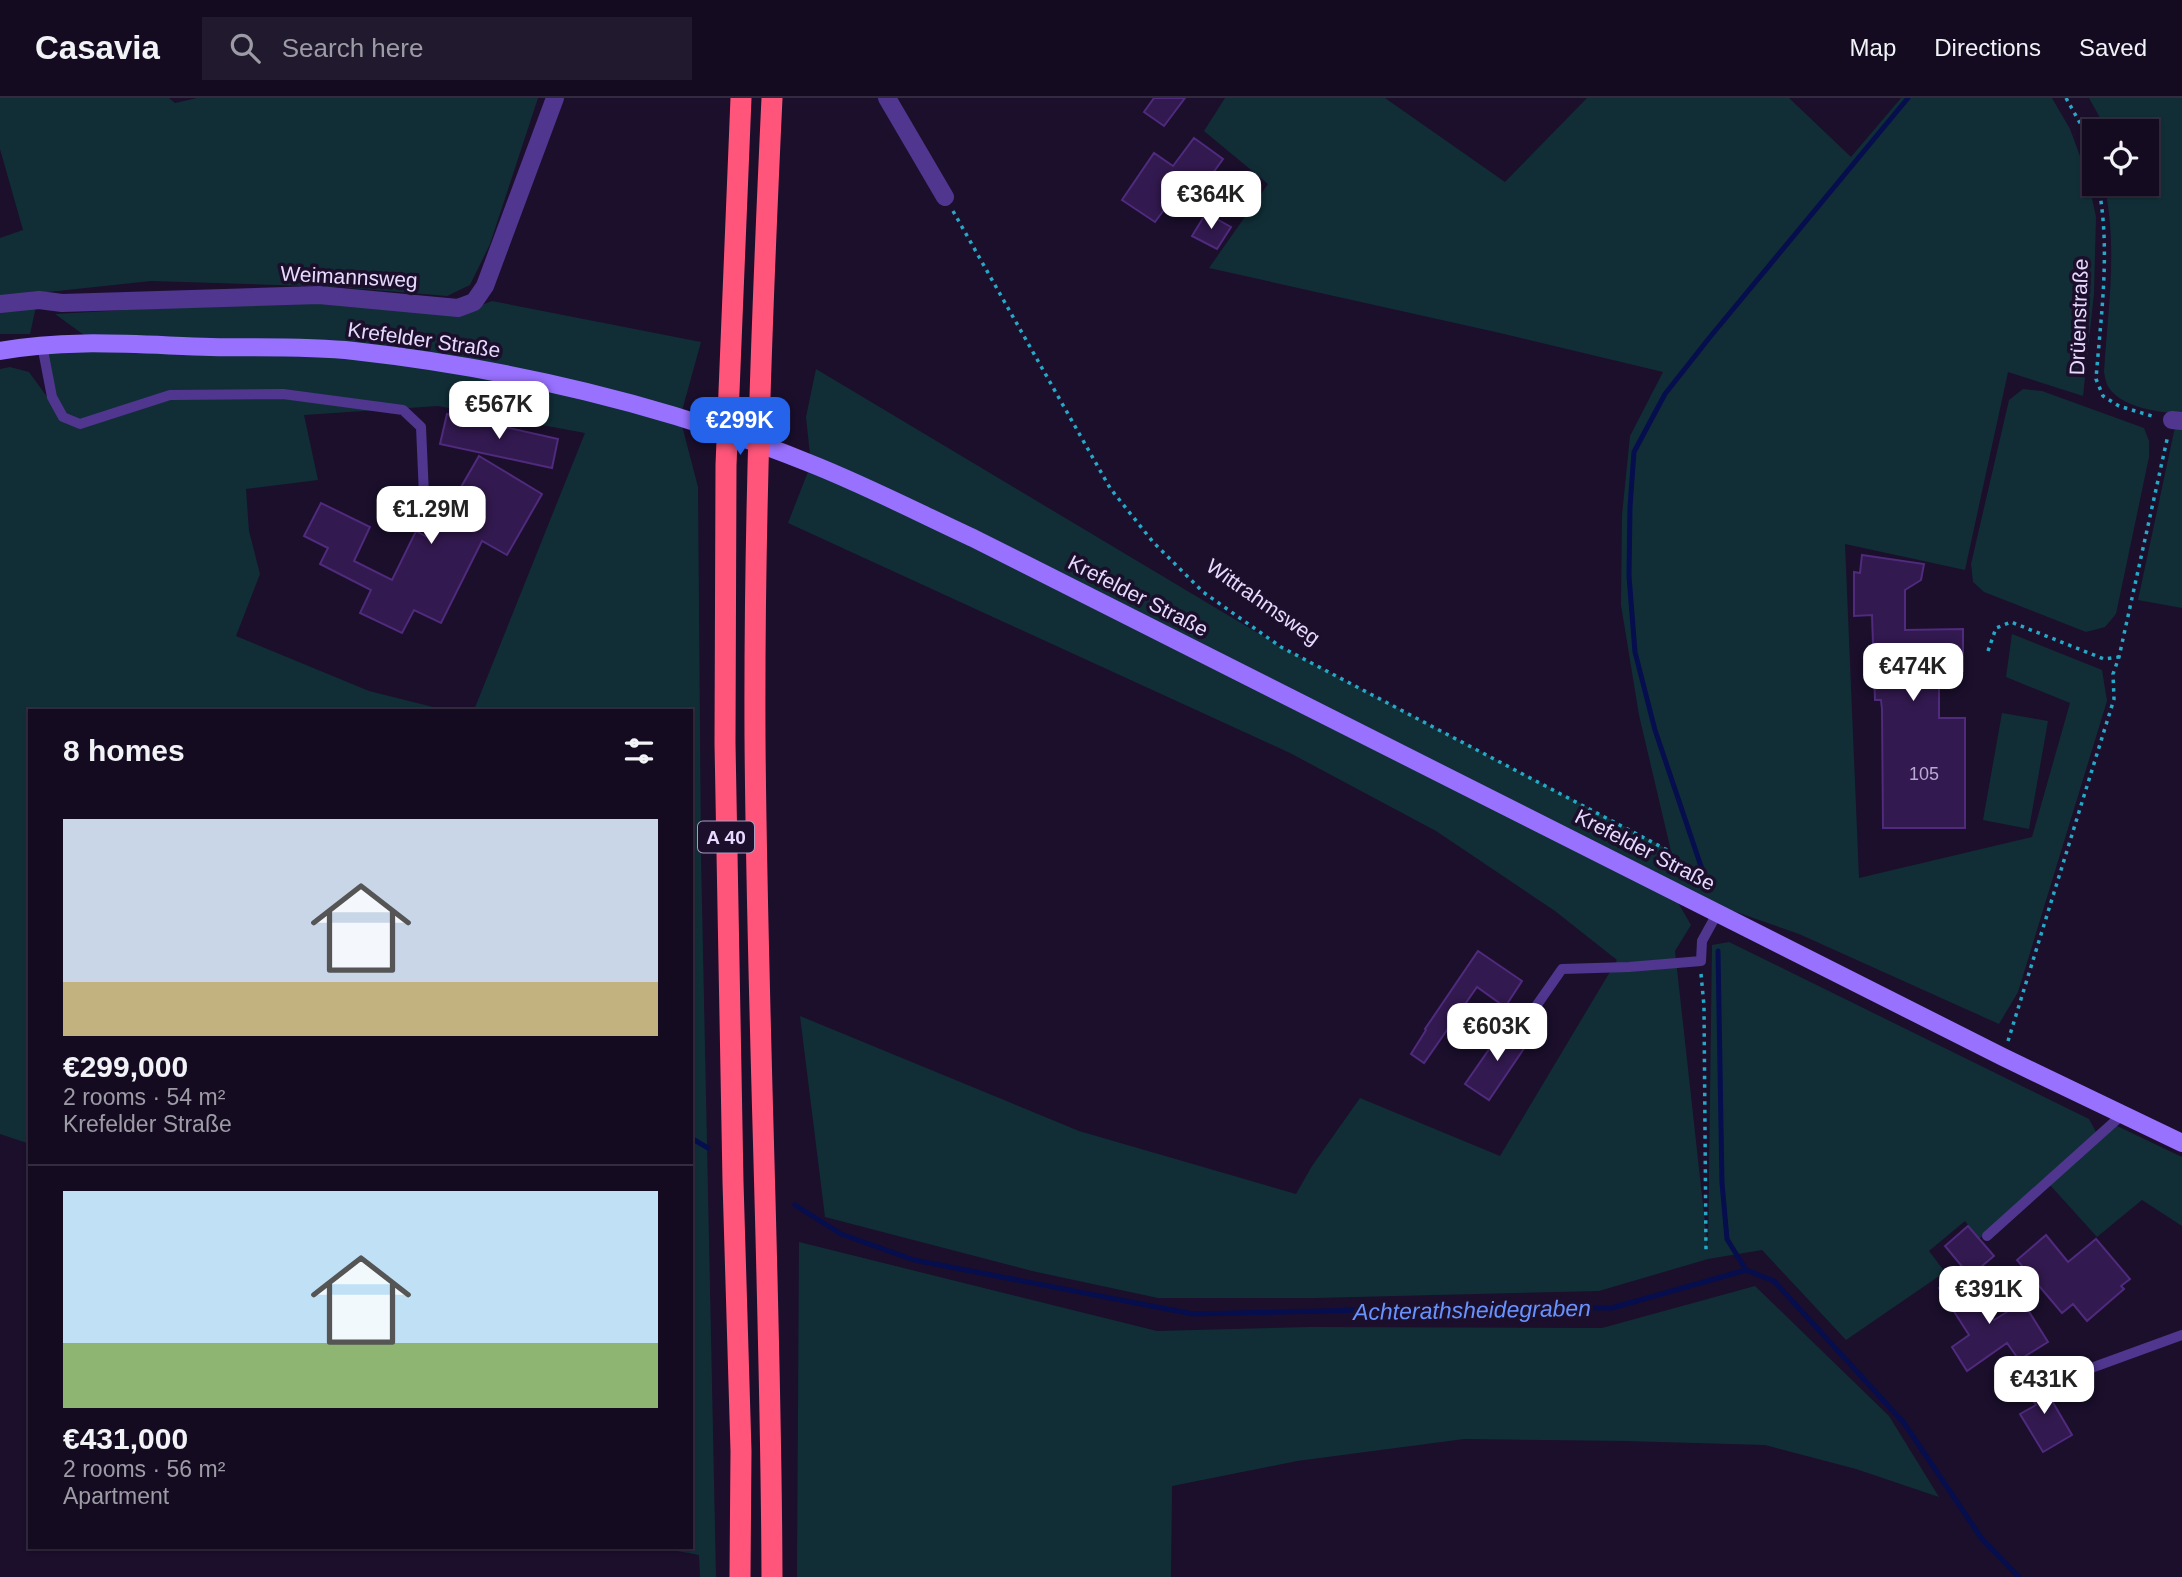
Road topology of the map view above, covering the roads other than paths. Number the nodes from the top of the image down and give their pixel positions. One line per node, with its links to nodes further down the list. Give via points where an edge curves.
1 (555, 98): 6 (street, Weimannsweg, via 485,286 474,302 458,308 319,295)
2 (741, 98): 17 (highway, A 40, via 726,451 725,729)
3 (772, 98): 18 (highway, A 40, via 757,508 755,723)
4 (887, 98): 5 (street)
5 (945, 197)
6 (0, 304)
7 (42, 345): 8 (main road, Krefelder Straße); 9 (lane, via 52,397 63,418 80,424 170,395 282,394 403,410 421,427); 10 (main road, Krefelder Straße, via 351,351 476,368 680,418 811,464 973,538)
8 (0, 351)
9 (424, 495)
10 (1718, 912): 11 (lane, via 1702,941 1701,961 1562,969); 12 (main road, Krefelder Straße)
11 (1525, 1022)
12 (2123, 1114): 13 (main road, Krefelder Straße); 14 (lane)
13 (2182, 1143)
14 (1987, 1236)
15 (2182, 1335): 16 (lane)
16 (2072, 1375)
17 (740, 1577)
18 (772, 1577)

